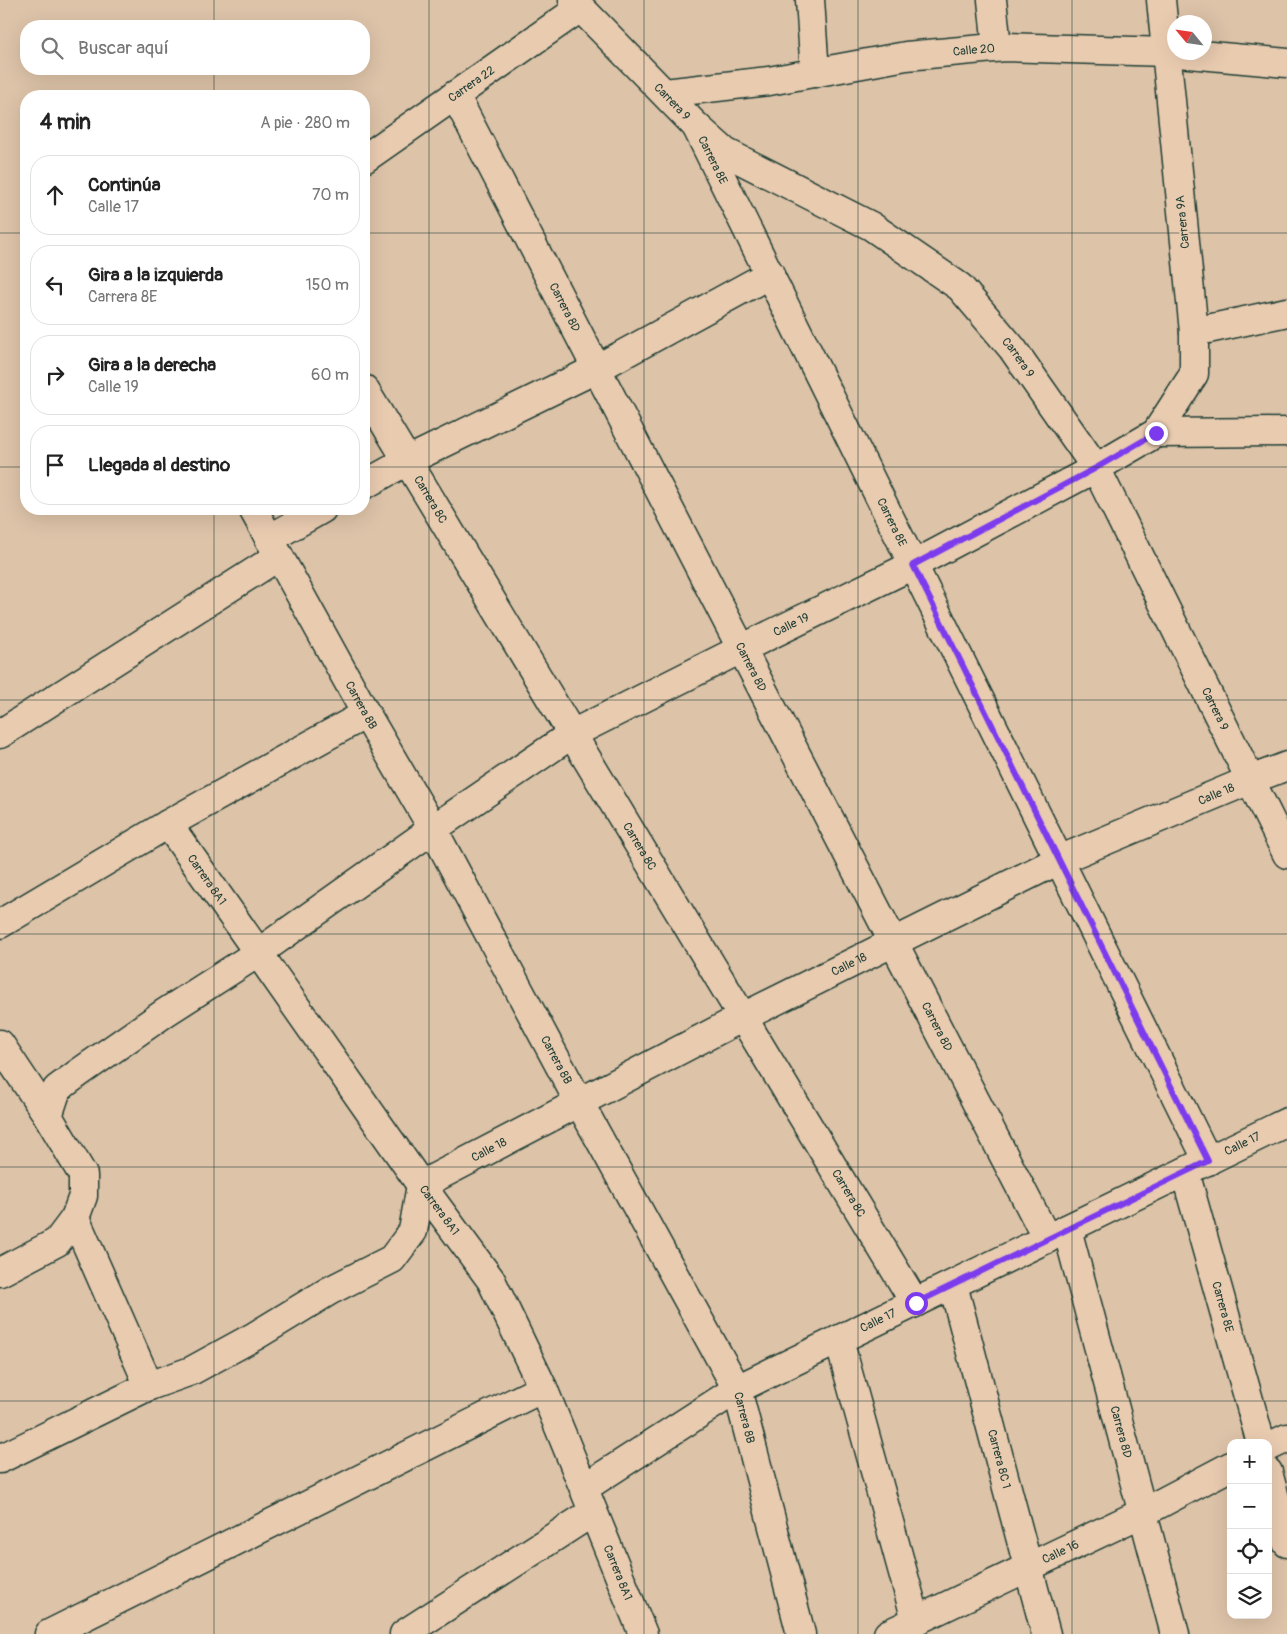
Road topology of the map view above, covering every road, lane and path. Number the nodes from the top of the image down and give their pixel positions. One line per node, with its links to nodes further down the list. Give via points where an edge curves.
1 (810, 0): 10 (street)
2 (992, 0): 5 (street)
3 (1161, 0): 6 (street, Carrera 9A)
4 (577, 4): 11 (street, Carrera 9); 12 (street, Carrera 22)
5 (997, 47): 6 (street, Calle 20); 10 (street, Calle 20, via 906,56)
6 (1167, 52)
7 (1212, 56): 9 (street, Calle 20)
8 (1168, 60): 17 (street, Carrera 9A)
9 (1287, 62)
10 (815, 73): 11 (street, Calle 20)
11 (665, 93): 13 (street, Carrera 9)
12 (455, 95): 14 (street, Carrera 22); 18 (street, Carrera 8D)
13 (696, 126): 15 (street, Carrera 8E); 23 (street, Carrera 9, via 725,152 871,226 960,286 1012,348)
14 (370, 155)
15 (770, 274): 18 (street); 28 (street, Carrera 8E)
16 (1287, 312): 17 (street)
17 (1194, 332): 21 (street, Carrera 9A, via 1194,374)
18 (596, 369): 22 (street); 29 (street, Carrera 8D)
19 (370, 399): 22 (street, Carrera 8C)
20 (1287, 432): 21 (street)
21 (1156, 433): 23 (street, Calle 19)
22 (407, 461): 24 (street); 32 (street, Carrera 8C)
23 (1096, 468): 28 (street, Calle 19); 34 (street, Carrera 9)
24 (370, 482)
25 (255, 515): 27 (street, Carrera 8B)
26 (314, 515): 27 (street)
27 (274, 547): 30 (street, Carrera 8B); 31 (street)
28 (913, 565): 29 (street, Calle 19); 38 (street, Carrera 8E)
29 (741, 649): 32 (street, Calle 19); 40 (street, Carrera 8D)
30 (366, 714): 35 (street); 36 (street, Carrera 8B)
31 (0, 734)
32 (572, 734): 36 (street, Calle 19); 42 (street, Carrera 8C)
33 (1287, 766): 34 (street, Calle 18)
34 (1250, 780): 37 (street, Carrera 9); 38 (street, Calle 18)
35 (168, 824): 39 (street); 41 (street, Carrera 8A1)
36 (433, 829): 41 (street, Calle 19); 44 (street, Carrera 8B)
37 (1287, 854)
38 (1059, 860): 40 (street, Calle 18); 47 (street, Carrera 8E)
39 (0, 924)
40 (894, 944): 42 (street, Calle 18); 50 (street, Carrera 8D)
41 (258, 953): 45 (street, Calle 19, via 166,1012 57,1089); 48 (street, Carrera 8A1)
42 (744, 1017): 44 (street, Calle 18); 53 (street, Carrera 8C)
43 (0, 1044): 45 (street)
44 (579, 1102): 48 (street, Calle 18); 57 (street, Carrera 8B)
45 (48, 1116): 49 (street, via 83,1174 83,1196)
46 (1287, 1122): 47 (street, Calle 17)
47 (1196, 1166): 50 (street, Calle 17); 59 (street, Carrera 8E)
48 (421, 1185): 55 (street, via 413,1231 392,1259 191,1371); 56 (street, Carrera 8A1, via 491,1280)
49 (75, 1218): 51 (street, via 57,1242); 55 (street)
50 (1057, 1234): 52 (street, Calle 17); 65 (street, Carrera 8D)
51 (0, 1272)
52 (953, 1285): 53 (street, Calle 17); 67 (street, Carrera 8C 1)
53 (916, 1303): 54 (street, Calle 17)
54 (839, 1340): 57 (street, Calle 17); 68 (street)
55 (149, 1386): 61 (street)
56 (543, 1388): 64 (street, Carrera 8A1); 69 (street)
57 (738, 1389): 64 (street, Calle 17); 72 (street, Carrera 8B)
58 (1287, 1438): 60 (street)
59 (1259, 1439)
60 (1272, 1445)
61 (0, 1459)
62 (1227, 1468): 65 (street, Calle 16)
63 (1271, 1484): 66 (street)
64 (588, 1500): 70 (street, Calle 17); 71 (street, Carrera 8A1)
65 (1144, 1512): 67 (street, Calle 16); 75 (street, Carrera 8D)
66 (1287, 1543)
67 (1028, 1566): 68 (street, Calle 16); 74 (street, Carrera 8C 1)
68 (916, 1620): 73 (street, Calle 16)
69 (50, 1634)
70 (404, 1634)
71 (643, 1634)
72 (801, 1634)
73 (888, 1634)
74 (1046, 1634)
75 (1175, 1634)

